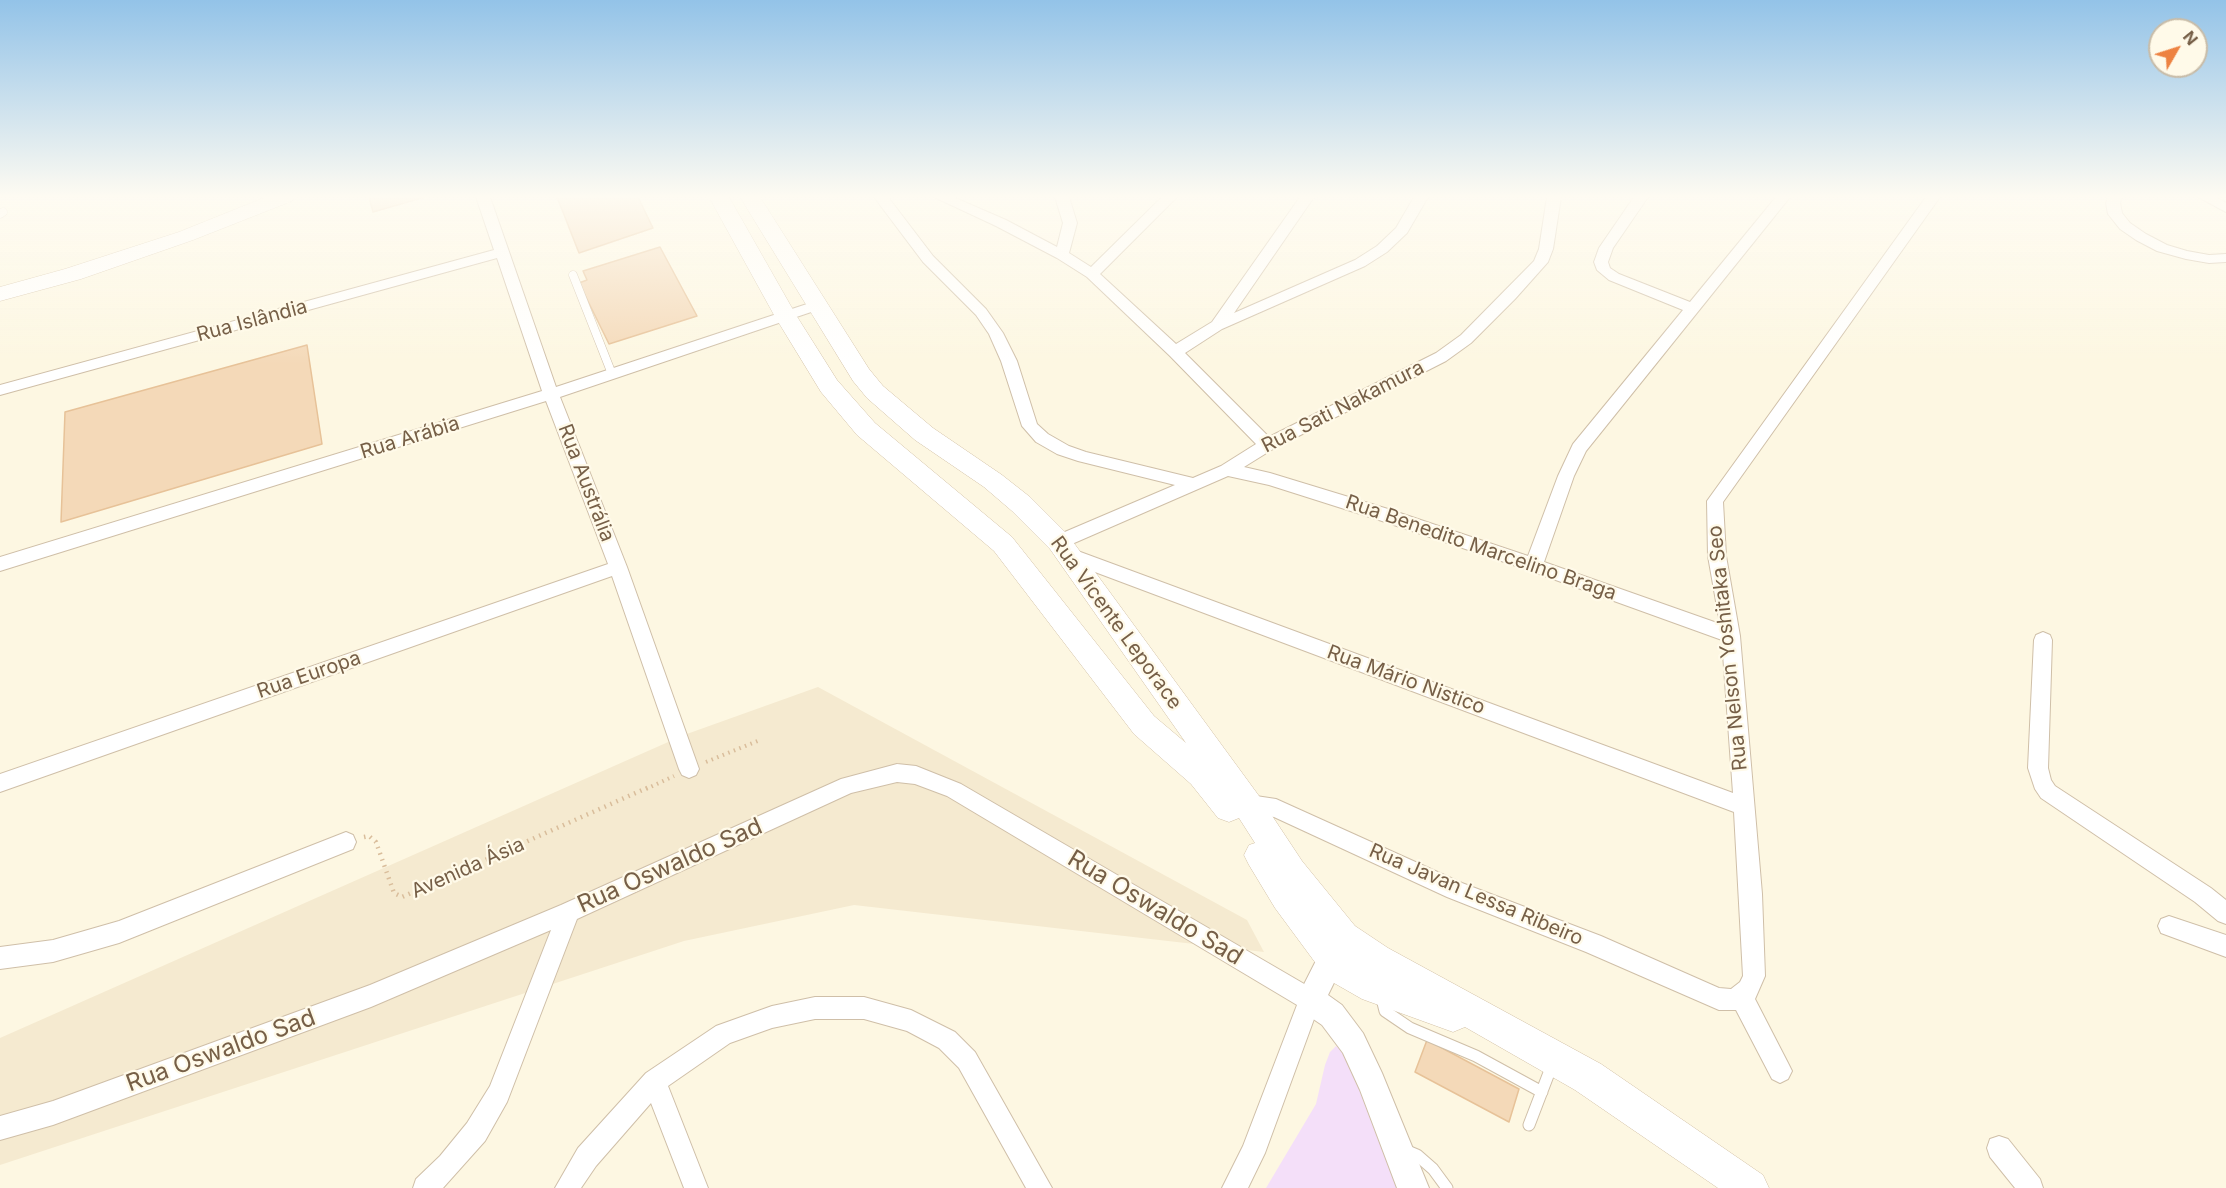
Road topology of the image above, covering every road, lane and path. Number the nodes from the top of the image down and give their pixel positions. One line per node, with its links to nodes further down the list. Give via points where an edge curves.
1 (137, 252): 20 (main road)
2 (501, 252): 29 (street, Rua Islândia)
3 (503, 252): 30 (street, Rua Austrália)
4 (750, 252): 25 (main road)
5 (785, 252): 23 (main road, Rua Vicente Leporace)
6 (923, 252): 33 (street, via 996,333 1030,426 1042,438 1084,457)
7 (1057, 252): 16 (street)
8 (1114, 252): 18 (street)
9 (1269, 252): 21 (street)
10 (1377, 252): 22 (street)
11 (1544, 252): 31 (street, Rua Sati Nakamura, via 1510,296 1466,339 1441,357)
12 (1604, 252): 24 (street, via 1601,262 1604,270 1614,277)
13 (1738, 252): 24 (street)
14 (1893, 252): 38 (street, Rua Nelson Yoshitaka Seo, via 1715,501 1717,556)
15 (2180, 252): 17 (street, via 2209,259)
16 (1062, 255): 18 (street)
17 (2226, 258)
18 (1092, 274): 27 (street)
19 (573, 275): 28 (lane)
20 (0, 294)
21 (1240, 294): 22 (street, via 1247,300); 26 (street)
22 (1267, 304): 26 (street)
23 (818, 305): 25 (street, Rua Arábia); 34 (main road, Rua Vicente Leporace, via 861,375 887,404 1003,489)
24 (1692, 308): 36 (street, via 1579,448)
25 (785, 315): 28 (street, Rua Arábia); 41 (main road, via 829,386 859,422 1003,544)
26 (1217, 326): 27 (street)
27 (1175, 352): 31 (street)
28 (612, 374): 30 (street, Rua Arábia)
29 (0, 390)
30 (551, 394): 35 (street, Rua Arábia); 37 (street, Rua Austrália)
31 (1267, 444): 32 (street, Rua Sati Nakamura)
32 (1227, 470): 33 (street, Rua Sati Nakamura); 36 (street, Rua Benedito Marcelino Braga, via 1314,492)
33 (1195, 484): 34 (street, Rua Sati Nakamura)
34 (1064, 548): 40 (main road, Rua Vicente Leporace); 45 (street, Rua Mário Nistico)
35 (0, 564)
36 (1534, 565): 38 (street, Rua Benedito Marcelino Braga)
37 (618, 567): 43 (street, Rua Austrália); 44 (street, Rua Europa)
38 (1731, 636): 45 (street, Rua Nelson Yoshitaka Seo)
39 (2043, 640): 49 (street, via 2038,768 2042,783 2056,797)
40 (1179, 709): 41 (main road, via 1174,722 1166,728); 46 (main road, Rua Vicente Leporace)
41 (1144, 725): 46 (main road)
42 (760, 740): 43 (path, Avenida Ásia)
43 (689, 769): 47 (path, Avenida Ásia, via 402,897 394,893 373,837)
44 (0, 783)
45 (1744, 806): 55 (street, Rua Nelson Yoshitaka Seo, via 1754,976 1749,990)
46 (1240, 809): 52 (main road, via 1286,897); 55 (street, Rua Javan Lessa Ribeiro, via 1265,805 1276,808 1455,890)
47 (346, 842): 53 (street, via 119,932 53,951)
48 (569, 912): 56 (street, Rua Oswaldo Sad, via 848,785 897,773 916,775 954,790); 62 (street, Rua Oswaldo Sad, via 371,996 53,1113); 65 (street, via 499,1094 476,1132)
49 (2226, 914)
50 (2169, 926): 51 (street)
51 (2226, 946)
52 (1337, 948): 54 (main road, via 1346,971); 56 (street)
53 (0, 958)
54 (1383, 977): 57 (main road, via 1440,1011 1498,1026); 60 (lane, via 1385,1011 1410,1028 1476,1056)
55 (1730, 997): 58 (street)
56 (1310, 1000): 63 (street, via 1332,1015 1353,1043); 69 (street, via 1253,1153)
57 (1555, 1058): 60 (lane); 72 (main road, via 1633,1105)
58 (1779, 1071)
59 (654, 1081): 66 (street, via 587,1157); 67 (street); 68 (street, via 724,1034 772,1017 815,1008 864,1008 911,1020 946,1040 967,1060)
60 (1542, 1092): 61 (lane)
61 (1529, 1125)
62 (0, 1128)
63 (1399, 1148): 70 (street); 71 (lane, via 1417,1155)
64 (1999, 1148): 73 (street)
65 (425, 1188)
66 (567, 1188)
67 (696, 1188)
68 (1040, 1188)
69 (1234, 1188)
70 (1413, 1188)
71 (1447, 1188)
72 (1750, 1188)
73 (2031, 1188)

